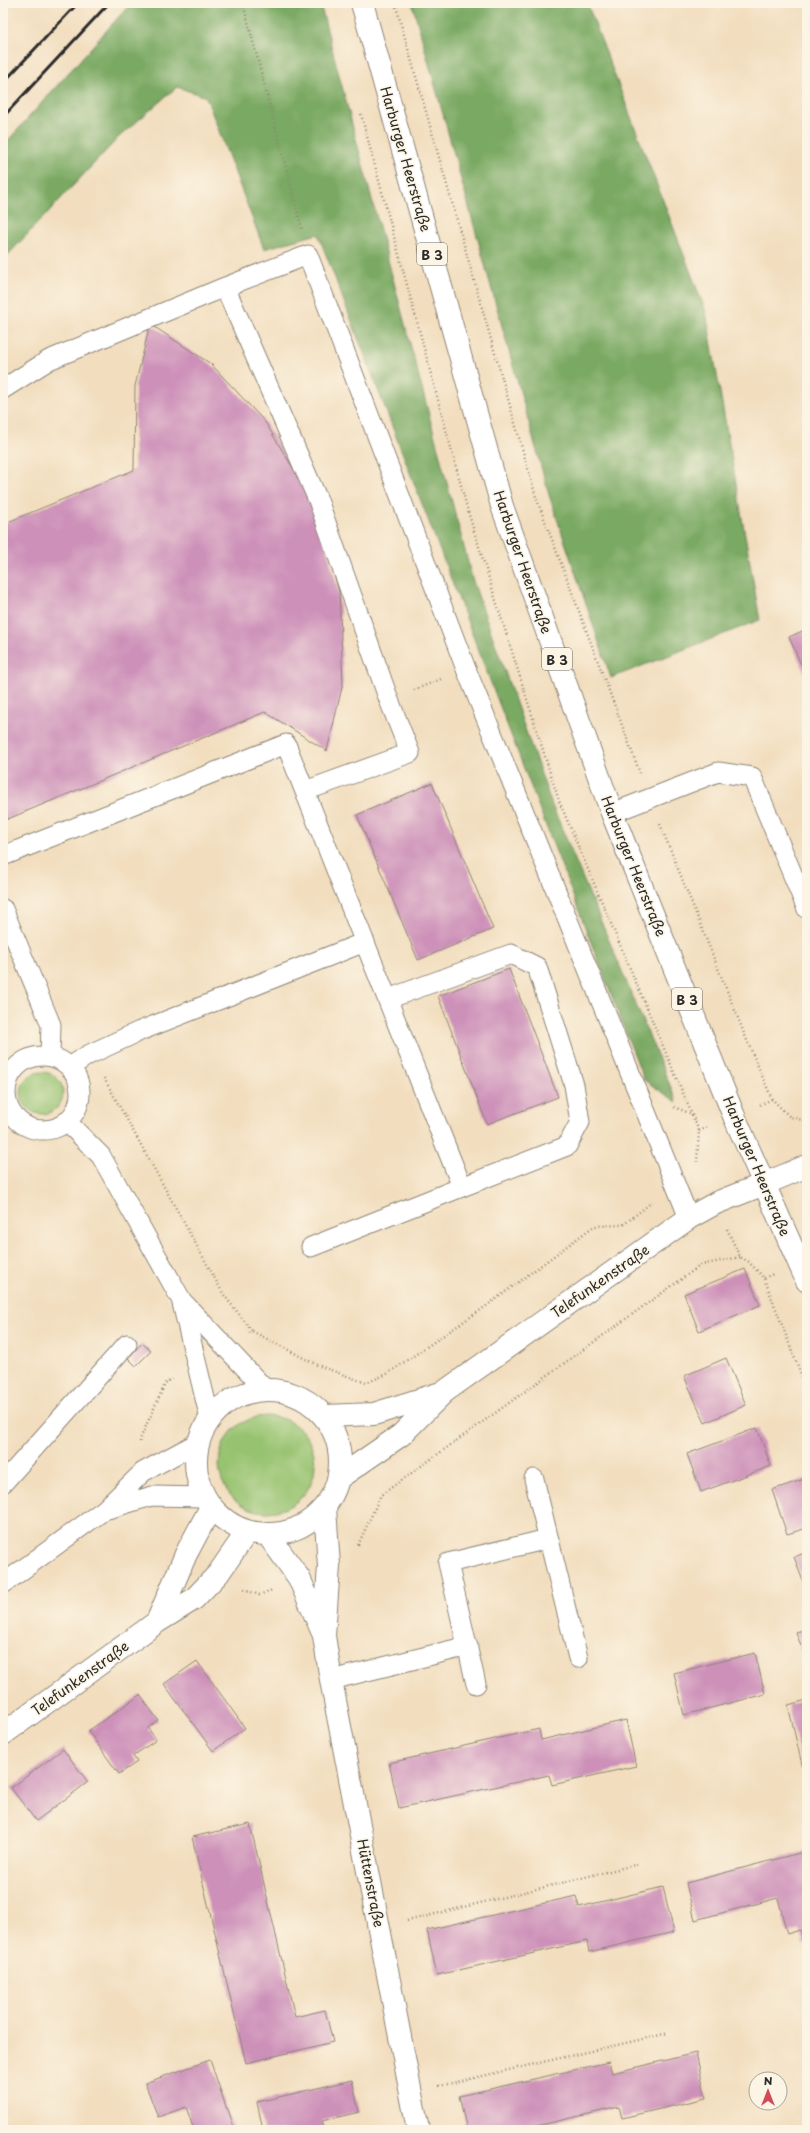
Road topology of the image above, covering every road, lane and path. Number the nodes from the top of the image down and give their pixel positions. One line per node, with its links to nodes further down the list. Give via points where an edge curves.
1 (243, 3): 5 (path)
2 (362, 3): 12 (street, Harburger Heerstraße / B 3, via 502,506)
3 (395, 3): 8 (path)
4 (359, 110): 25 (path, via 469,516 560,801 699,1131)
5 (308, 255): 6 (lane); 9 (lane)
6 (225, 287): 7 (lane, via 49,360); 10 (lane, via 318,500)
7 (3, 389)
8 (536, 497)
9 (466, 669): 10 (path); 29 (lane)
10 (389, 700): 11 (lane, via 410,753)
11 (305, 791): 13 (lane, via 286,744); 16 (lane)
12 (612, 813): 15 (lane, via 718,772 752,777); 27 (street, Harburger Heerstraße / B 3)
13 (3, 856)
14 (3, 909): 19 (lane, via 51,1025)
15 (807, 909)
16 (365, 942): 17 (lane); 18 (lane)
17 (388, 999): 28 (lane); 28 (lane, via 511,954 537,967 574,1085 580,1122 567,1146)
18 (88, 1054): 20 (lane); 34 (path, via 105,1080 224,1295)
19 (50, 1056): 20 (lane); 22 (lane, via 30,1057 11,1073 6,1084)
20 (70, 1067): 24 (lane, via 77,1077 80,1101 75,1113)
21 (772, 1099): 23 (path, via 790,1116)
22 (6, 1112): 24 (lane, via 24,1126 35,1130 46,1130)
23 (807, 1121)
24 (66, 1122): 33 (lane, via 101,1156)
25 (697, 1165)
26 (807, 1166): 27 (street, Telefunkenstraße)
27 (764, 1184): 29 (street, Telefunkenstraße, via 716,1203); 32 (street, Harburger Heerstraße / B 3)
28 (462, 1187): 30 (lane)
29 (689, 1218): 38 (street, Telefunkenstraße)
30 (311, 1247)
31 (740, 1257): 37 (path, via 750,1262 764,1278)
32 (807, 1281)
33 (182, 1302): 36 (lane); 40 (lane)
34 (252, 1331)
35 (127, 1344): 44 (lane)
36 (265, 1390): 39 (street, via 287,1392 308,1401); 40 (street, via 244,1394 225,1404)
37 (807, 1390)
38 (444, 1392): 39 (street, Telefunkenstraße, via 374,1414); 42 (street, Telefunkenstraße, via 401,1435)
39 (325, 1416): 42 (street, via 336,1435 341,1455)
40 (210, 1419): 41 (street)
41 (199, 1442): 45 (street, via 196,1460 197,1479); 47 (lane, via 143,1472)
42 (340, 1477): 46 (street, via 334,1494)
43 (534, 1479): 50 (lane)
44 (3, 1483)
45 (207, 1502): 47 (lane, via 152,1496); 48 (street, via 227,1522); 52 (street)
46 (325, 1508): 49 (street, via 309,1523 290,1532); 53 (street, via 329,1566)
47 (104, 1510): 51 (lane)
48 (247, 1532): 49 (street); 52 (street, Telefunkenstraße, via 218,1574 194,1599)
49 (268, 1535): 53 (street, via 299,1578)
50 (548, 1539): 54 (lane, via 448,1563); 55 (lane)
51 (3, 1584)
52 (157, 1622): 58 (street, Telefunkenstraße)
53 (324, 1636): 56 (street, Hüttenstraße)
54 (468, 1646): 56 (lane); 57 (lane)
55 (578, 1658)
56 (331, 1680): 60 (street, Hüttenstraße)
57 (476, 1684)
58 (3, 1734)
59 (638, 1864): 60 (path)
60 (379, 1927): 62 (street, Hüttenstraße)
61 (669, 2033): 62 (path)
62 (412, 2093): 63 (street, Hüttenstraße)
63 (418, 2130)

